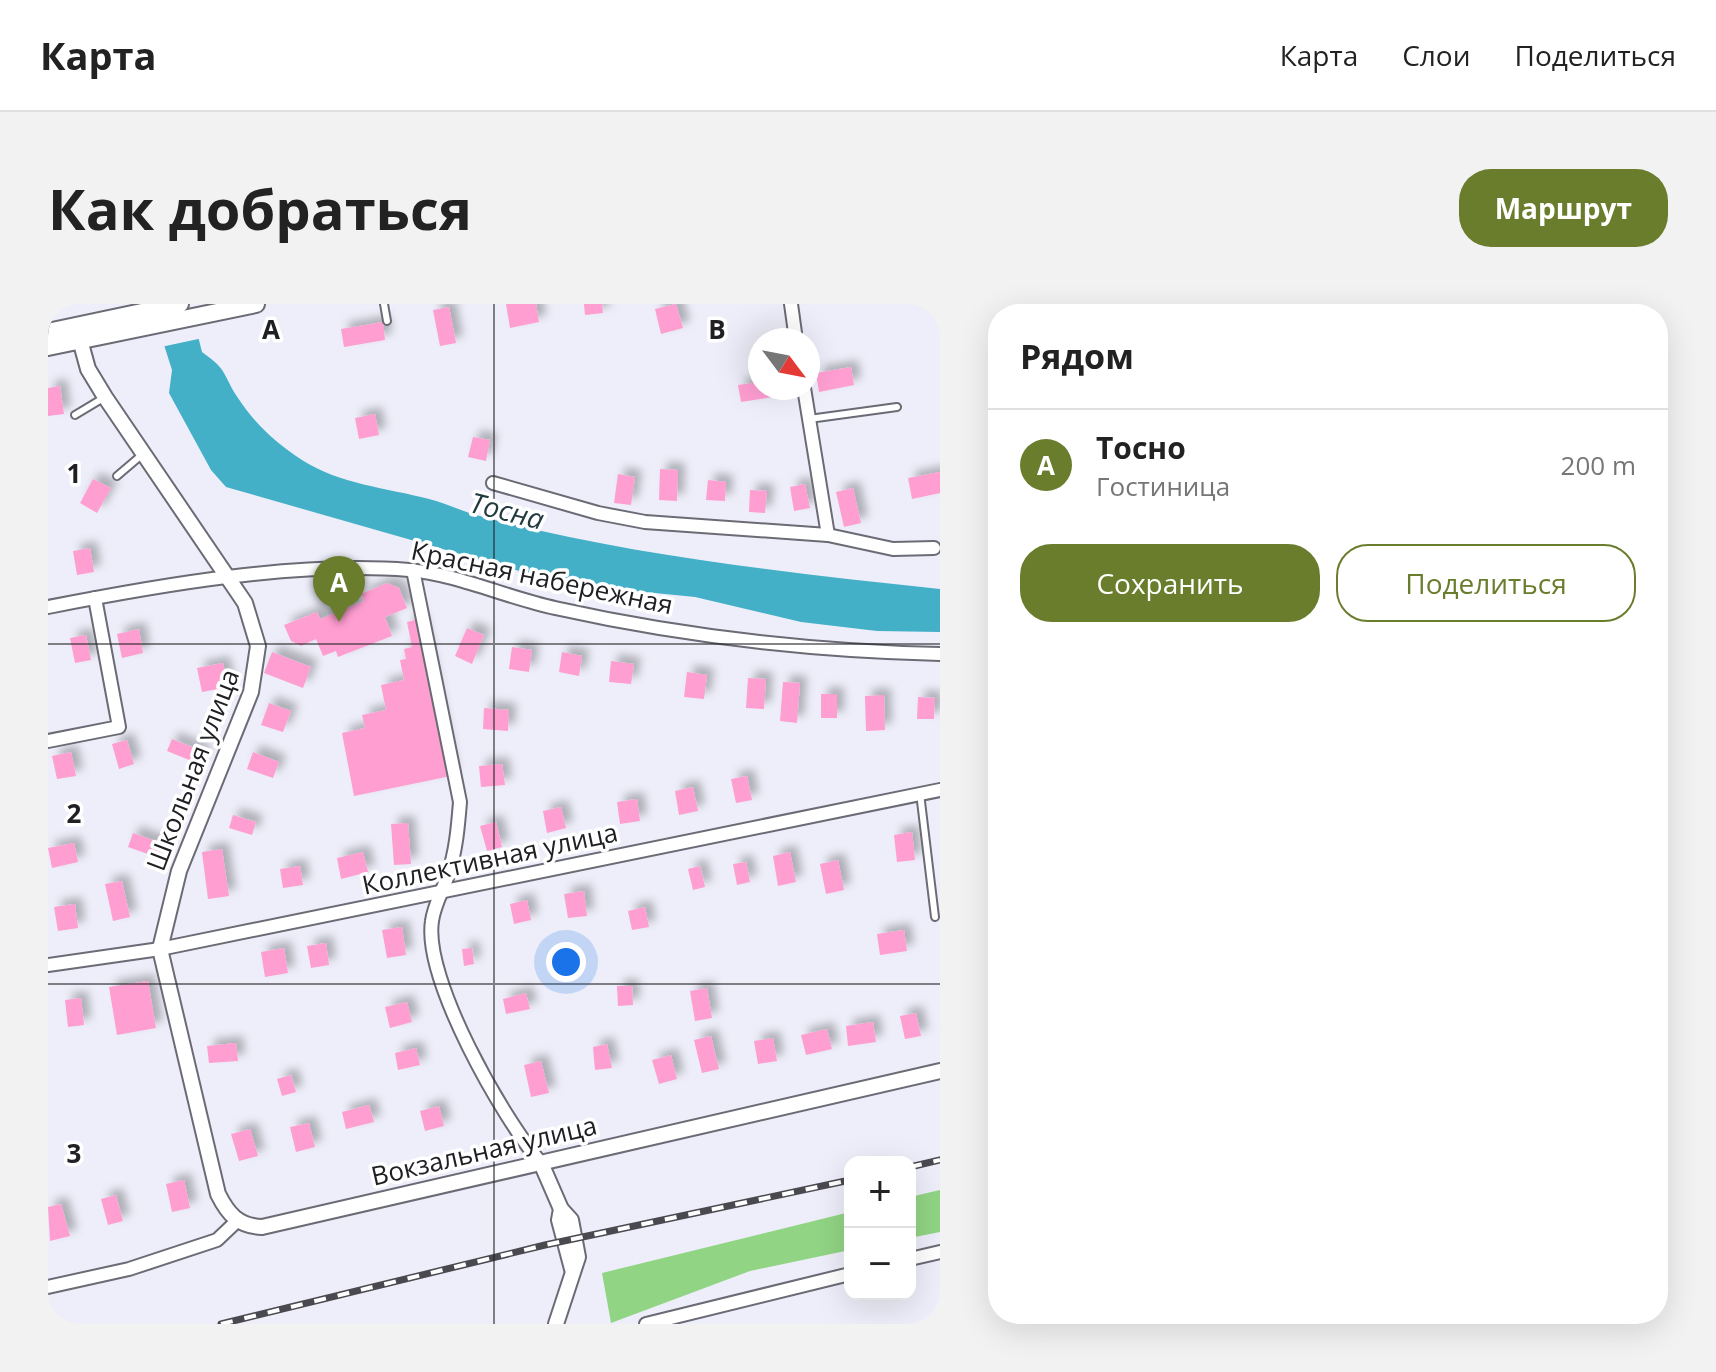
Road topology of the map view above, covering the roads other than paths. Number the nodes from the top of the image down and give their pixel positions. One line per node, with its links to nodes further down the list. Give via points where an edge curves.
1 (180, 304): 6 (main road)
2 (256, 304): 6 (main road)
3 (384, 304): 5 (lane)
4 (791, 304): 7 (street)
5 (387, 321)
6 (106, 327): 9 (main road)
7 (794, 328)
8 (48, 332): 9 (main road)
9 (78, 333): 10 (main road); 11 (street, Школьная улица, via 88,369)
10 (48, 347)
11 (105, 397): 14 (lane); 16 (street, Школьная улица)
12 (806, 400): 15 (street)
13 (897, 407): 15 (lane)
14 (75, 415)
15 (809, 419): 19 (street)
16 (144, 453): 17 (lane); 22 (street, Школьная улица)
17 (117, 476)
18 (493, 483): 19 (street, via 645,522)
19 (828, 535): 20 (street, via 893,549)
20 (934, 548)
21 (413, 570): 22 (street, Красная набережная, via 327,566); 25 (street, Красная набережная, via 555,608 698,632 847,652); 29 (street, via 460,802 458,837)
22 (230, 579): 23 (street, Красная набережная); 31 (street, Школьная улица, via 255,626 258,666 179,871)
23 (95, 598): 24 (street, Красная набережная); 26 (street, via 119,727)
24 (48, 607)
25 (940, 654)
26 (48, 741)
27 (940, 790): 28 (street, Коллективная улица)
28 (920, 793): 29 (street, Коллективная улица); 30 (lane)
29 (441, 892): 31 (street, Коллективная улица); 34 (street, via 431,925 443,986 461,1033 518,1136)
30 (935, 917)
31 (160, 949): 32 (street, Коллективная улица); 35 (street, Школьная улица, via 218,1194)
32 (48, 965)
33 (940, 1071): 34 (street, Вокзальная улица)
34 (541, 1163): 35 (street, Вокзальная улица, via 262,1227); 40 (street, via 561,1209 572,1269)
35 (237, 1221): 39 (street, via 217,1240 129,1269)
36 (940, 1252): 37 (street)
37 (916, 1258)
38 (844, 1275): 41 (street)
39 (48, 1287)
40 (556, 1324)
41 (646, 1324)

